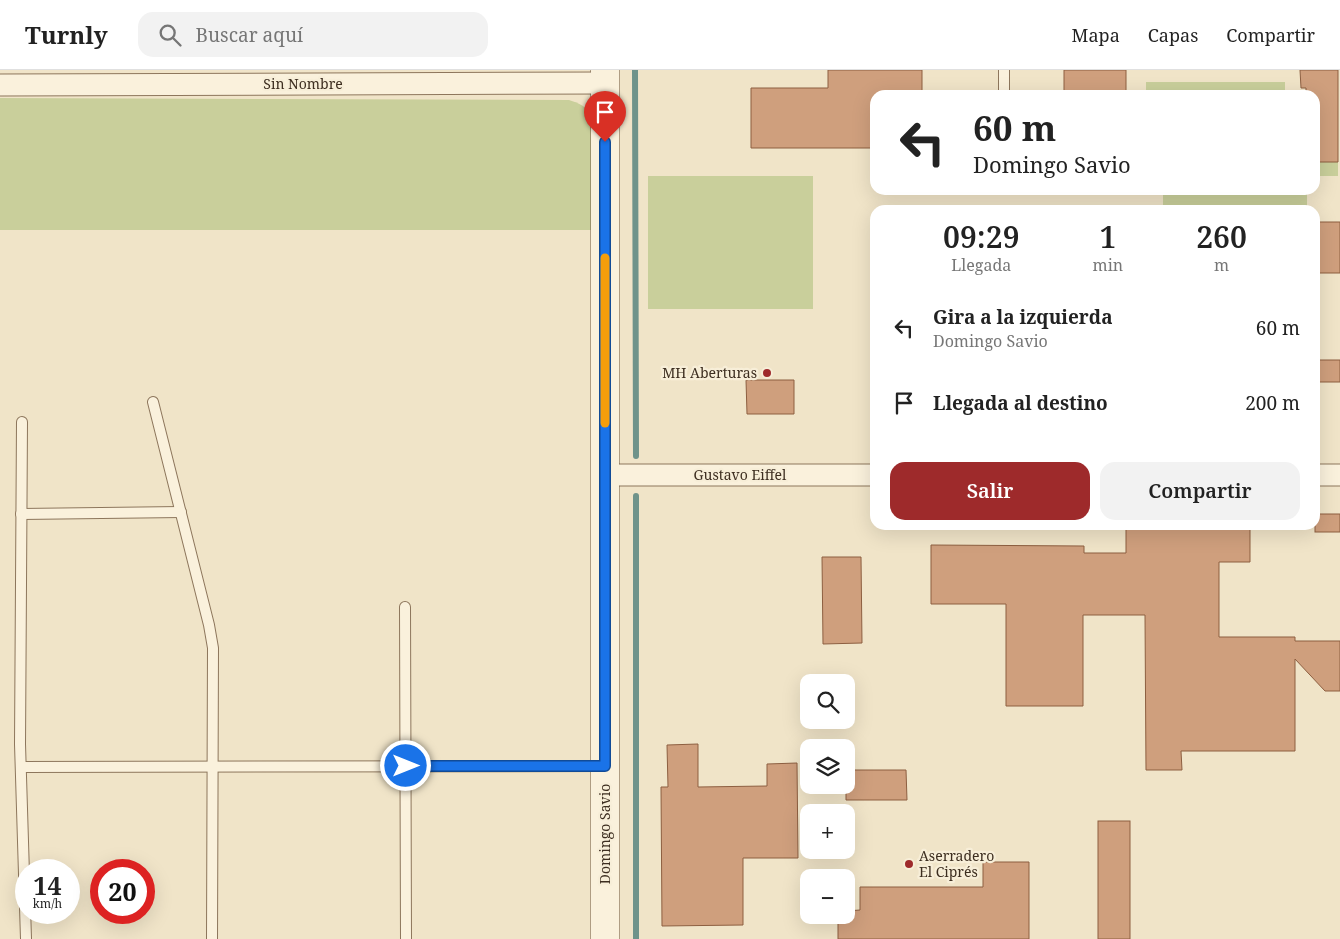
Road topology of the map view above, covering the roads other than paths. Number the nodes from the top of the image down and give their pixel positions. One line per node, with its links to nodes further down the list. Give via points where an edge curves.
1 (1004, 70): 4 (lane)
2 (605, 76): 3 (street, Sin Nombre); 7 (street, Domingo Savio)
3 (0, 85)
4 (1004, 90)
5 (154, 402): 11 (lane)
6 (22, 422): 12 (lane)
7 (605, 475): 8 (street, Gustavo Eiffel); 16 (street, Domingo Savio)
8 (870, 475)
9 (1320, 475): 10 (street)
10 (1340, 475)
11 (181, 512): 12 (lane); 14 (lane, via 212,636)
12 (21, 514): 17 (lane)
13 (405, 608): 15 (lane)
14 (213, 766): 15 (lane); 17 (lane); 19 (lane)
15 (406, 766): 16 (lane); 20 (lane)
16 (605, 766): 21 (street, Domingo Savio)
17 (21, 767): 18 (lane)
18 (26, 939)
19 (212, 939)
20 (406, 939)
21 (605, 939)

